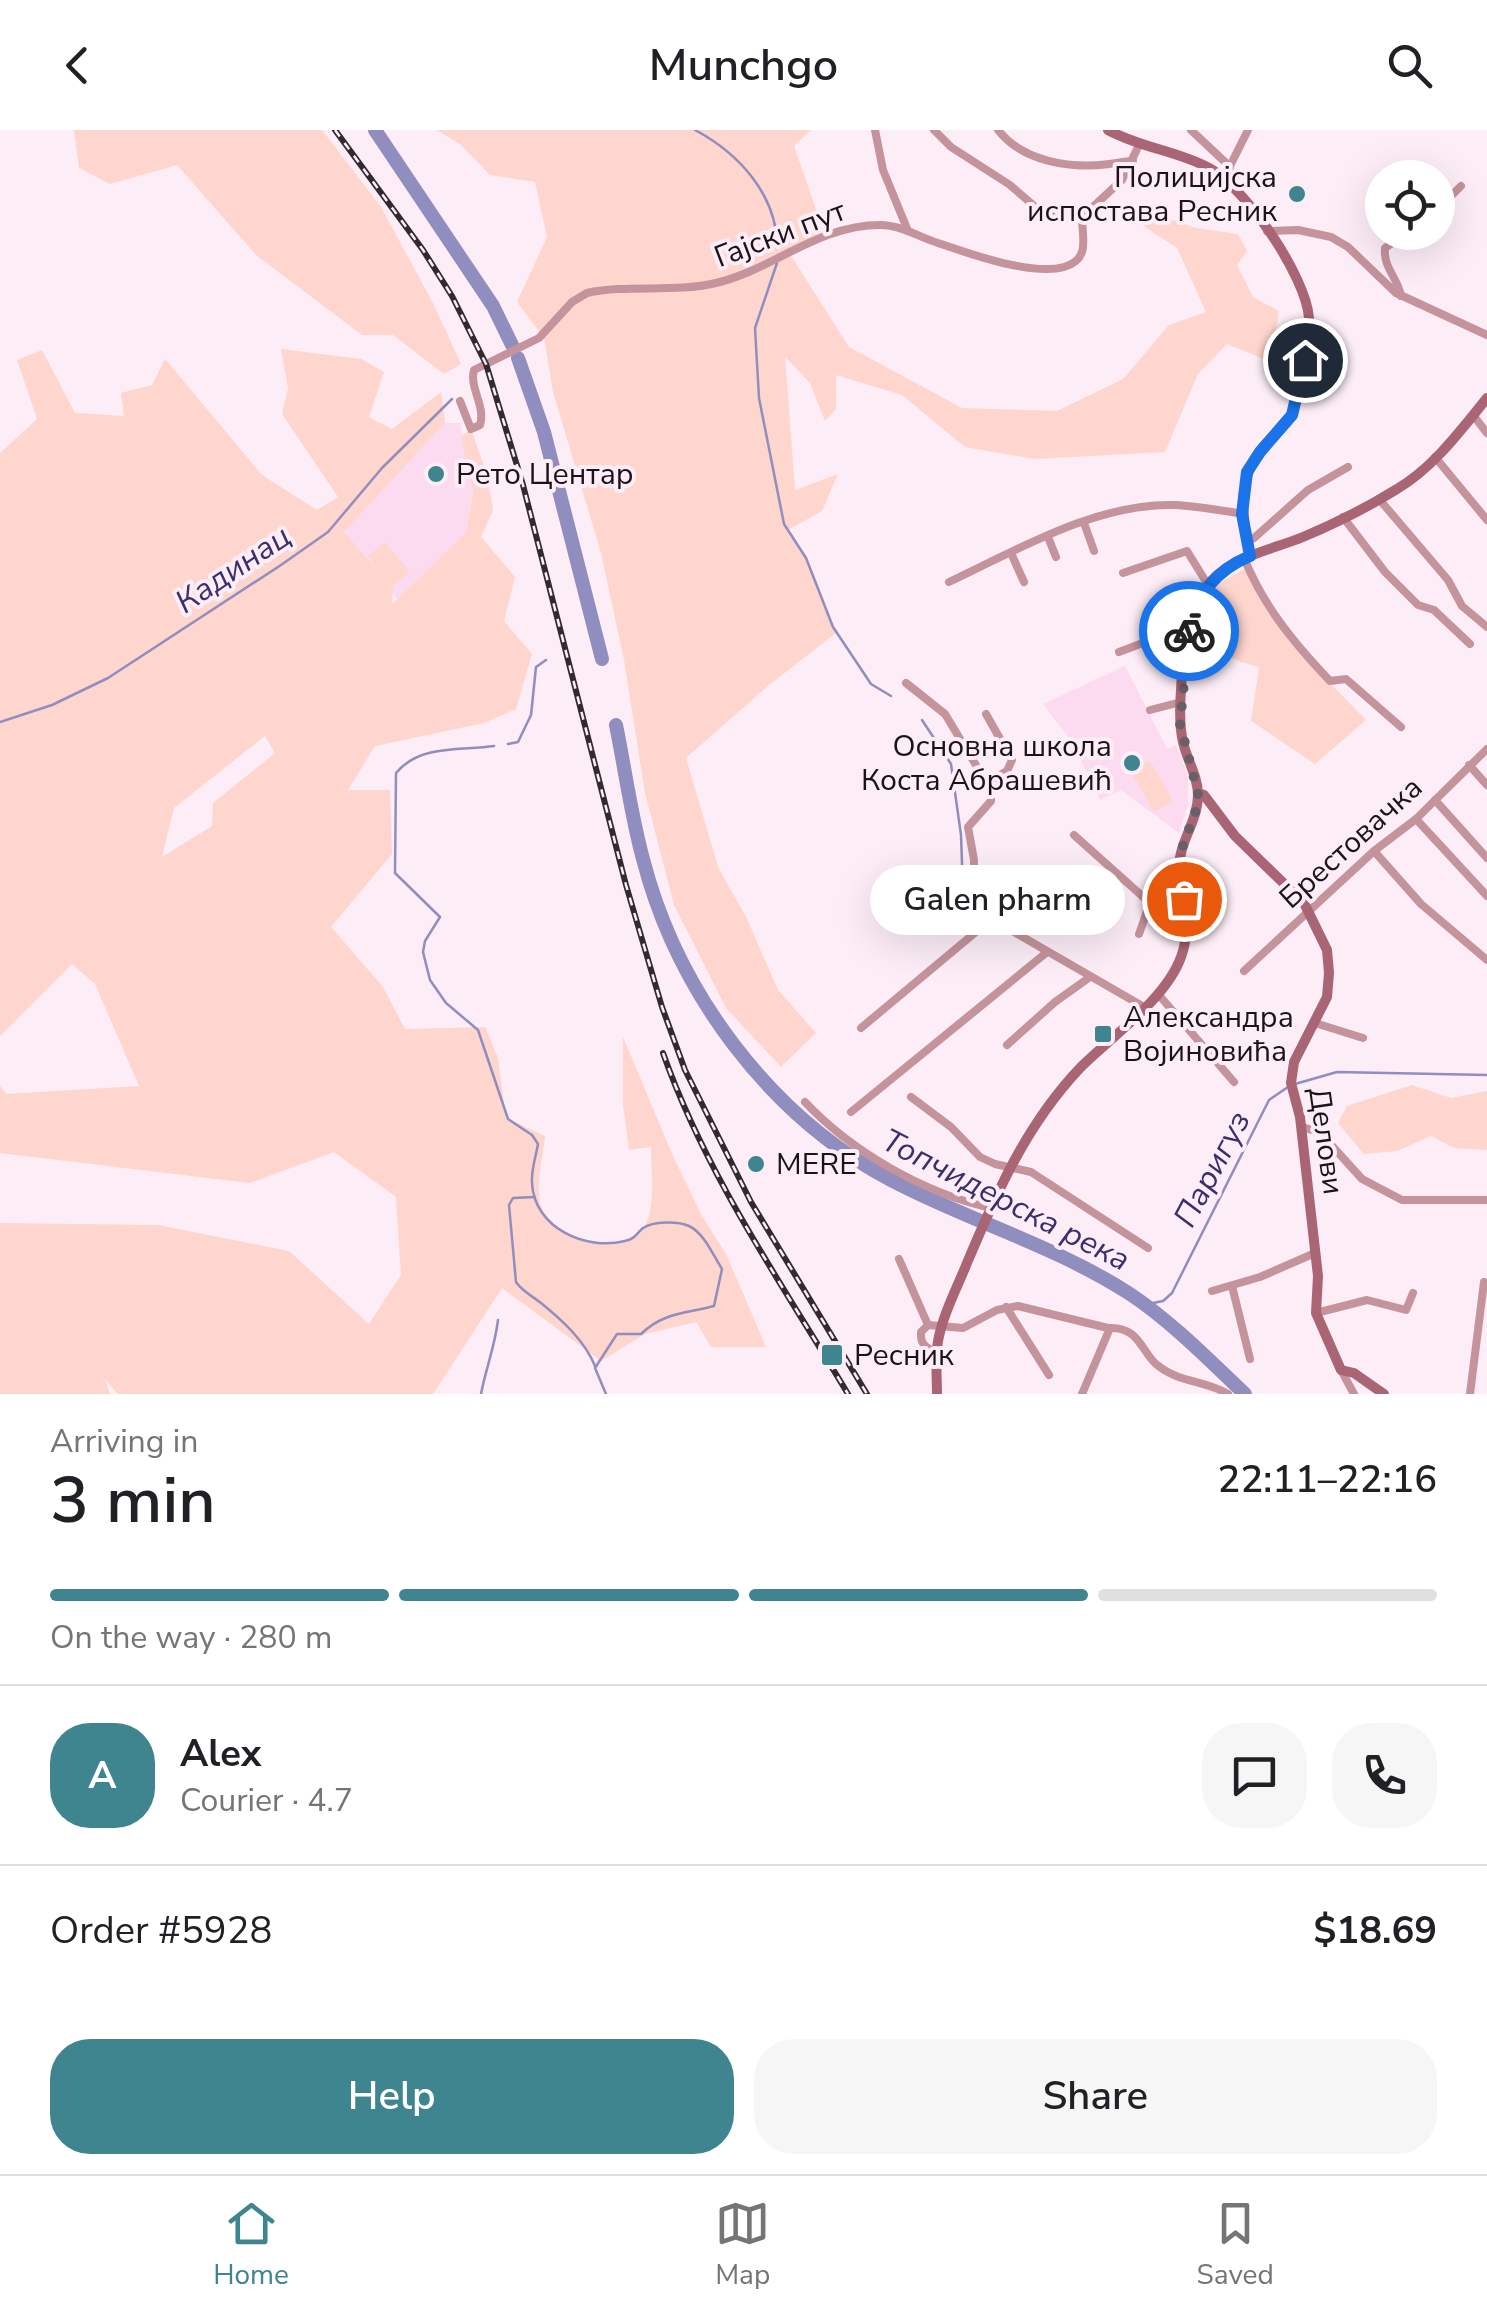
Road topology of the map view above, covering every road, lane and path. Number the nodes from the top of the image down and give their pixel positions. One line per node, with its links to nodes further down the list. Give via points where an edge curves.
1 (875, 130): 13 (street)
2 (934, 130): 12 (street, via 1042,212)
3 (998, 130): 8 (street, via 1023,151 1061,164)
4 (1108, 130): 7 (street)
5 (1191, 130): 9 (street)
6 (1248, 130): 9 (street)
7 (1139, 145): 8 (street); 9 (street)
8 (1133, 161): 12 (street)
9 (1229, 174): 14 (street)
10 (1461, 186): 11 (street)
11 (1455, 192)
12 (1082, 219): 13 (street, Гајски пут, via 1081,257 1044,270)
13 (908, 231): 19 (street, Гајски пут, via 882,225 841,230 712,284 587,293 539,338 474,370 480,425 471,429)
14 (1268, 231): 16 (street, via 1304,230 1340,241); 25 (street, via 1303,292 1309,338 1292,415 1250,464)
15 (1385, 250): 16 (street)
16 (1402, 296): 17 (street)
17 (1487, 335)
18 (1487, 398): 20 (street)
19 (460, 402)
20 (1473, 415): 21 (street); 22 (street)
21 (1487, 433)
22 (1435, 458): 24 (street); 27 (street)
23 (1348, 467): 30 (street, via 1308,490)
24 (1379, 499): 26 (street); 40 (street, via 1462,606)
25 (1242, 514): 28 (street, via 1161,505); 30 (street)
26 (1343, 517): 34 (street); 41 (street, via 1420,607 1434,610)
27 (1487, 520)
28 (1084, 523): 29 (street); 31 (street)
29 (1048, 537): 32 (street); 33 (street)
30 (1247, 541): 34 (street)
31 (1094, 551)
32 (1011, 553): 36 (street); 37 (street)
33 (1056, 557)
34 (1247, 557): 38 (street); 47 (street, via 1254,583 1289,638 1330,681 1346,679)
35 (1123, 572): 38 (street, via 1187,551)
36 (949, 582)
37 (1024, 582)
38 (1208, 585): 39 (street)
39 (1190, 625): 42 (street); 44 (street)
40 (1487, 627)
41 (1470, 644)
42 (1119, 652)
43 (906, 683): 50 (street, via 945,714)
44 (1181, 702): 45 (street); 52 (street, via 1182,739)
45 (1150, 710)
46 (986, 714): 50 (street, via 1012,760)
47 (1401, 727)
48 (1487, 749): 49 (street, Брестовачка)
49 (1469, 765): 51 (street); 53 (street, Брестовачка)
50 (988, 782): 62 (street, via 991,801 967,832 974,894)
51 (1487, 785)
52 (1198, 793): 58 (street); 61 (street, Делови)
53 (1434, 800): 54 (street, Брестовачка); 57 (street)
54 (1416, 819): 56 (street, Брестовачка); 59 (street)
55 (1074, 835): 60 (street)
56 (1374, 851): 61 (street, Брестовачка); 65 (street, via 1421,904)
57 (1487, 858)
58 (1179, 868): 60 (street, via 1169,872); 68 (street, via 1186,940)
59 (1487, 896)
60 (1150, 903): 63 (street)
61 (1310, 910): 66 (street, Брестовачка); 70 (street, Делови, via 1329,973)
62 (995, 916): 64 (street); 71 (street)
63 (1138, 934)
64 (1046, 953): 67 (street); 77 (street)
65 (1487, 960)
66 (1244, 971)
67 (1090, 977): 69 (street); 73 (street)
68 (1158, 994): 69 (street); 74 (street)
69 (1144, 1007): 79 (street, via 1050,1102)
70 (1315, 1023): 72 (street); 78 (street, Делови, via 1294,1062)
71 (861, 1028)
72 (1362, 1038)
73 (1007, 1045)
74 (1234, 1082)
75 (912, 1097): 79 (street, via 980,1157)
76 (804, 1102): 81 (street, via 846,1140 897,1170)
77 (851, 1112)
78 (1301, 1128): 80 (street, via 1318,1133 1357,1176 1397,1198); 83 (street, Делови)
79 (1009, 1168): 81 (street); 82 (street, via 1031,1172)
80 (1487, 1200)
81 (990, 1210): 92 (street)
82 (1148, 1248)
83 (1315, 1253): 86 (street); 90 (street, Делови)
84 (899, 1259): 91 (street)
85 (1484, 1282): 104 (street)
86 (1232, 1286): 87 (street); 95 (street)
87 (1212, 1291)
88 (1413, 1294): 90 (street, via 1406,1310 1368,1300)
89 (1006, 1307): 92 (street, via 963,1328); 93 (street); 97 (street)
90 (1316, 1313): 96 (street, Делови)
91 (928, 1325): 92 (street); 94 (street, via 922,1342)
92 (942, 1326): 94 (street)
93 (1110, 1328): 98 (street, via 1142,1343 1174,1378 1196,1380); 100 (street)
94 (937, 1351): 99 (street)
95 (1250, 1358)
96 (1342, 1370): 102 (street, Делови); 103 (street)
97 (1049, 1375)
98 (1208, 1391): 101 (street)
99 (937, 1394)
100 (1082, 1394)
101 (1228, 1394)
102 (1354, 1394)
103 (1384, 1394)
104 (1470, 1394)

